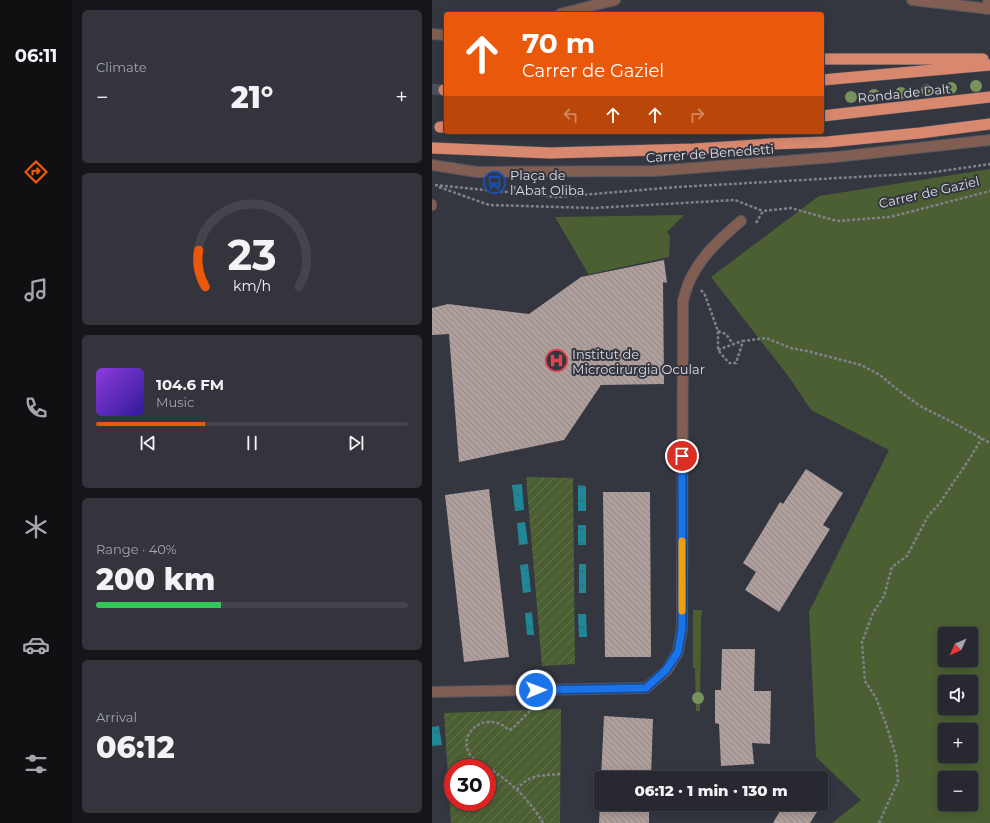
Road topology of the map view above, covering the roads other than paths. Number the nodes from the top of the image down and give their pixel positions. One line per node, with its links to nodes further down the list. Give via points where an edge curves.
1 (615, 0): 4 (street)
2 (912, 0): 3 (street)
3 (988, 6)
4 (568, 12)
5 (432, 34): 6 (street)
6 (444, 35)
7 (824, 58): 8 (highway)
8 (990, 59)
9 (990, 65): 10 (highway, Ronda de Dalt)
10 (824, 80)
11 (990, 98): 12 (highway, Ronda de Dalt)
12 (824, 116)
13 (990, 124): 15 (highway, via 827,142 694,149 550,153)
14 (990, 140): 16 (street, Carrer de Benedetti, via 836,157 654,171 477,172)
15 (432, 148)
16 (433, 168)
17 (741, 221): 18 (street, via 716,243 703,259 690,280 683,301 682,628 678,652 666,670 646,688)
18 (432, 692)

